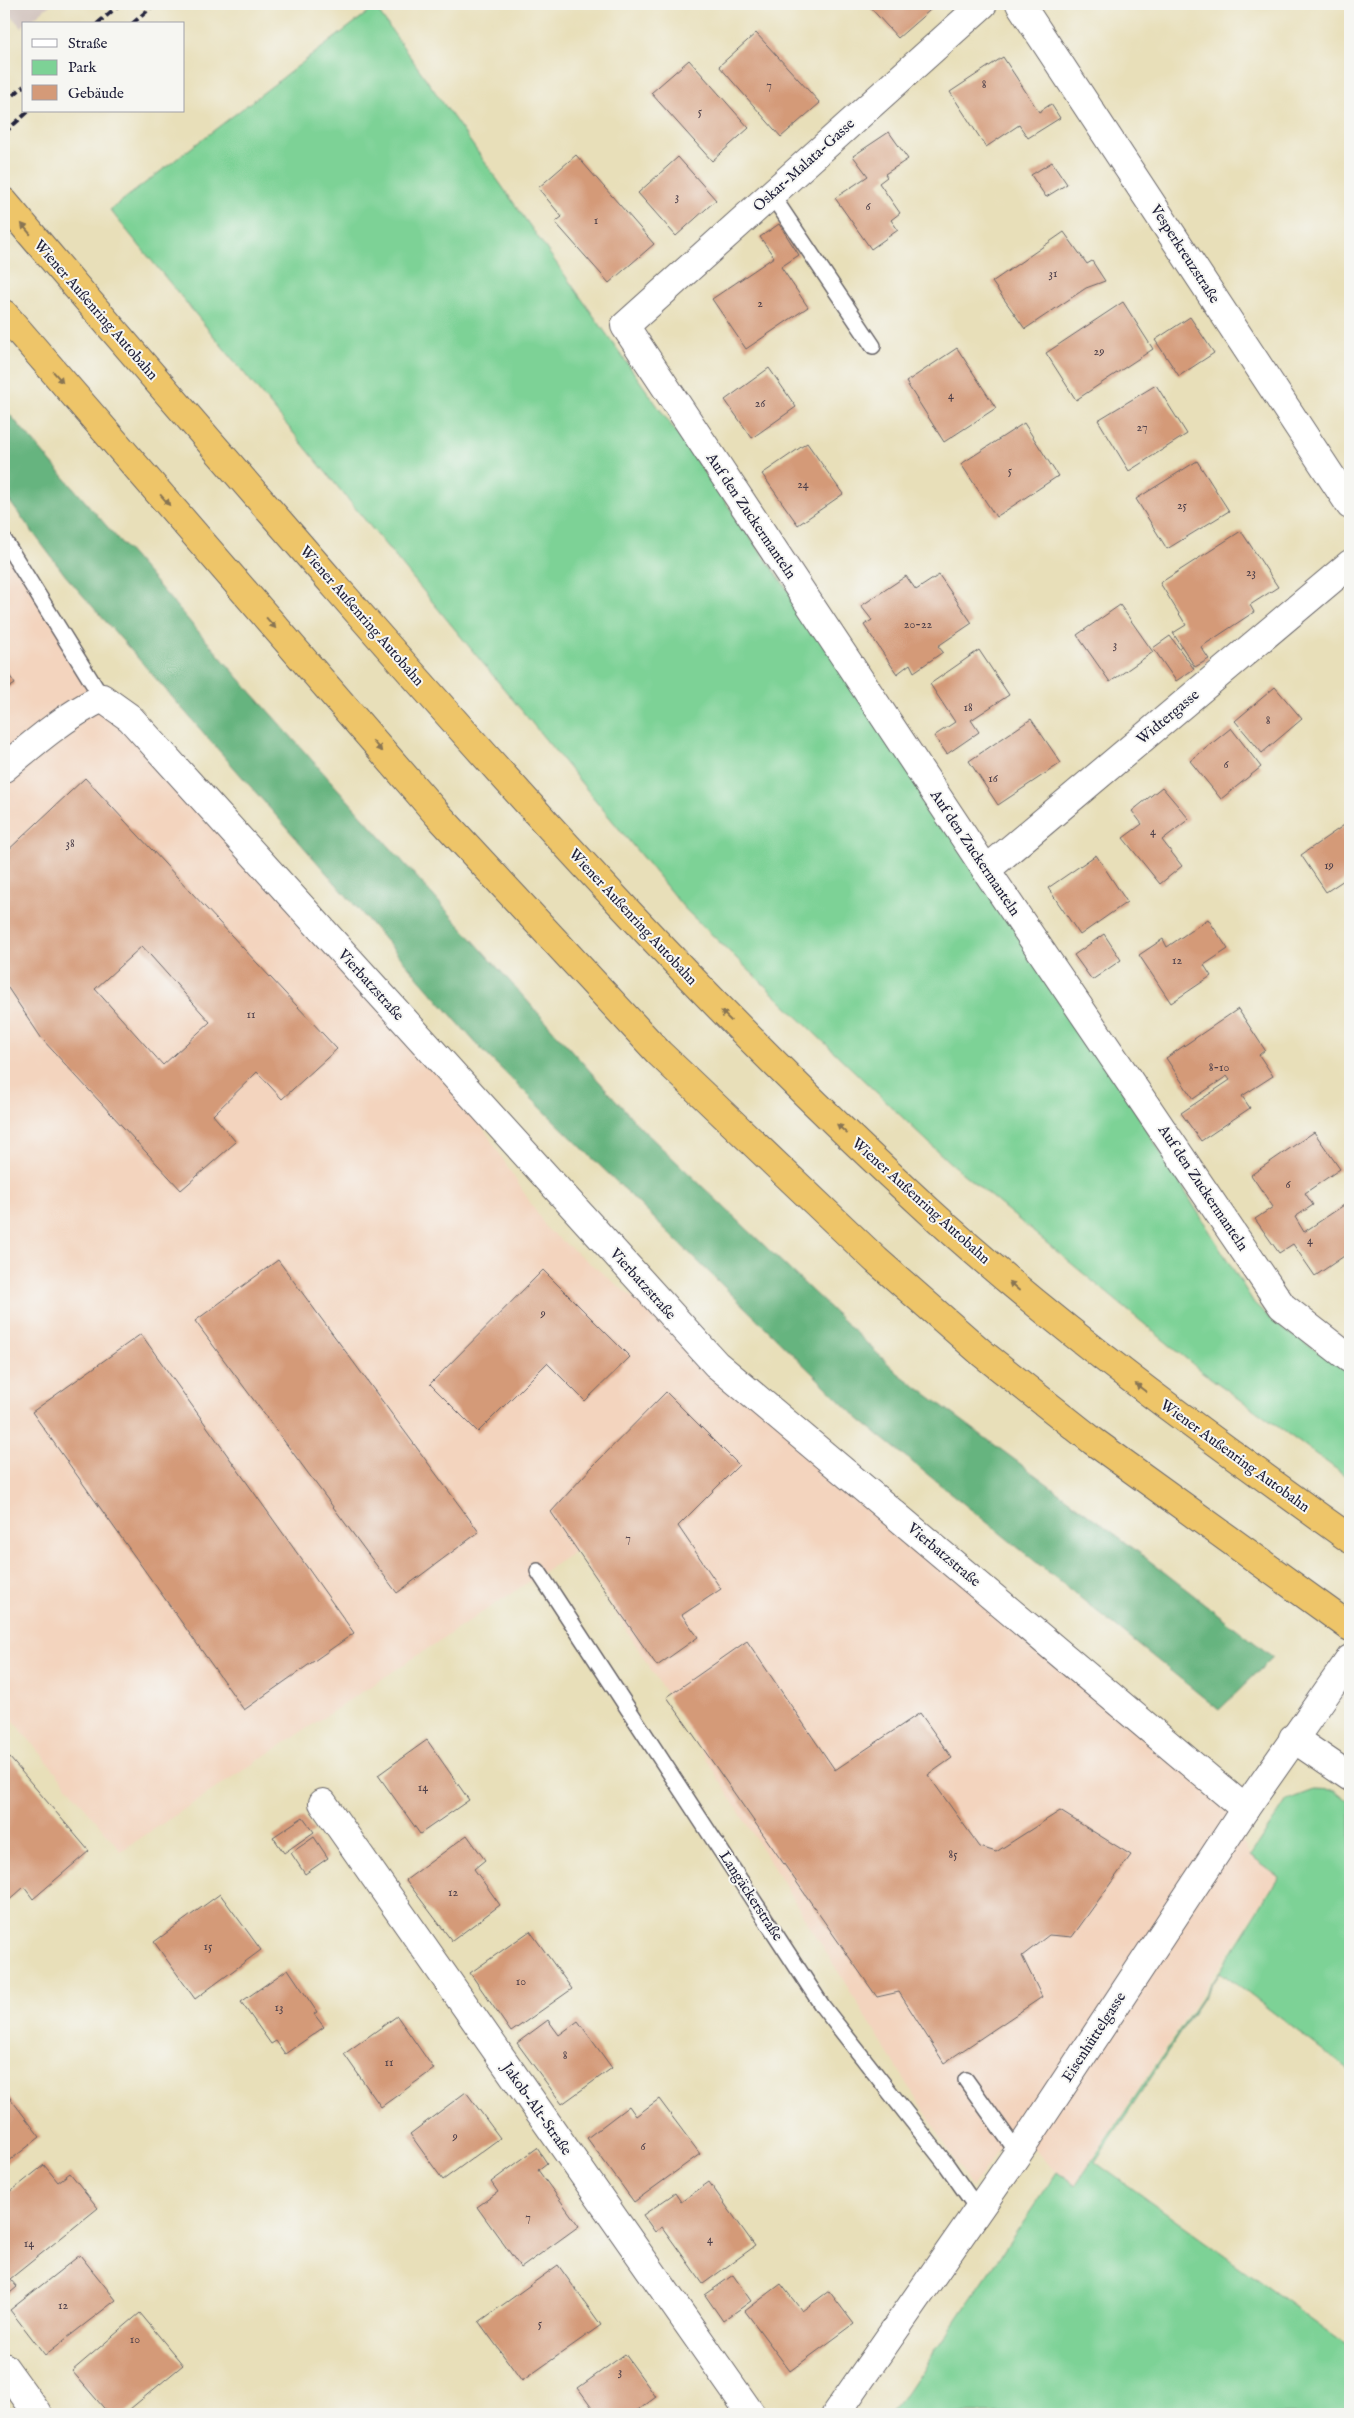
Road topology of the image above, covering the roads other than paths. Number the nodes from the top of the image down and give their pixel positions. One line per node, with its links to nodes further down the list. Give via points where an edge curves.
1 (983, 4): 3 (street, Oskar-Malata-Gasse)
2 (1020, 4): 8 (street, Vesperkreuzstraße)
3 (771, 194): 6 (street, Oskar-Malata-Gasse); 7 (lane)
4 (4, 202): 15 (highway, Wiener Außenring Autobahn, one-way to 4, via 1137,1385 1034,1303 821,1110 711,1000 496,770)
5 (4, 314): 17 (highway, one-way to 17, via 437,814 666,1059 876,1260 983,1354 1092,1441)
6 (625, 326): 13 (street, Auf den Zuckermanteln)
7 (873, 346)
8 (1350, 505)
9 (4, 540): 11 (lane)
10 (1350, 564): 13 (street, Widtergasse)
11 (102, 698): 12 (street, via 56,725); 22 (street, Vierbatzstraße, via 130,718 716,1364)
12 (4, 768)
13 (986, 870): 14 (street, Auf den Zuckermanteln, via 1282,1306)
14 (1350, 1359)
15 (1350, 1539)
16 (538, 1571): 25 (lane, Langäckerstraße, via 824,2007)
17 (1339, 1620)
18 (1350, 1659): 19 (street, Eisenhüttelgasse)
19 (1293, 1738): 20 (street); 22 (street, Eisenhüttelgasse)
20 (1350, 1777)
21 (323, 1803): 28 (street, Jakob-Alt-Straße)
22 (1245, 1808): 24 (street, Eisenhüttelgasse)
23 (966, 2080): 24 (lane)
24 (1018, 2153): 25 (street, Eisenhüttelgasse)
25 (979, 2211): 29 (street, Eisenhüttelgasse)
26 (4, 2367): 27 (street)
27 (38, 2414)
28 (751, 2414)
29 (836, 2414)

